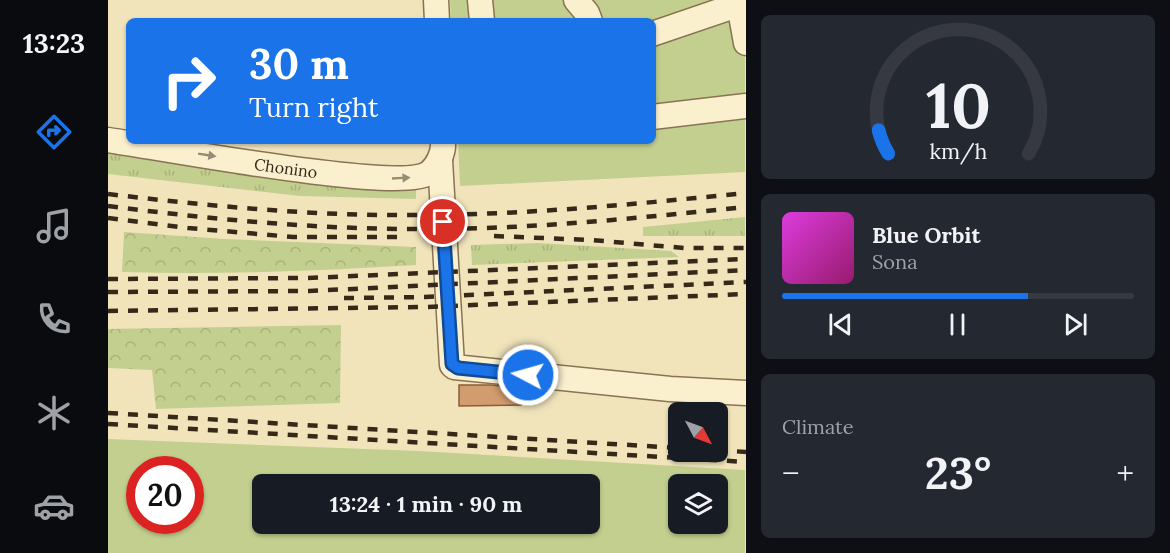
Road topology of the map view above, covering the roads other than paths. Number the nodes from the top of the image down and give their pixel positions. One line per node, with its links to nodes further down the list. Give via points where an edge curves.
1 (436, 0): 5 (street)
2 (480, 0): 6 (street)
3 (576, 0): 7 (street)
4 (742, 3): 8 (street); 9 (street)
5 (437, 18)
6 (482, 18)
7 (589, 18)
8 (656, 33)
9 (746, 44)
10 (746, 106): 11 (street)
11 (656, 117)
12 (108, 140): 13 (street, Chonino, one-way to 13)
13 (126, 143)
14 (134, 144): 15 (street, Chonino, one-way to 15, via 387,179 428,173)
15 (442, 151): 16 (street, via 454,367)
16 (746, 393)

